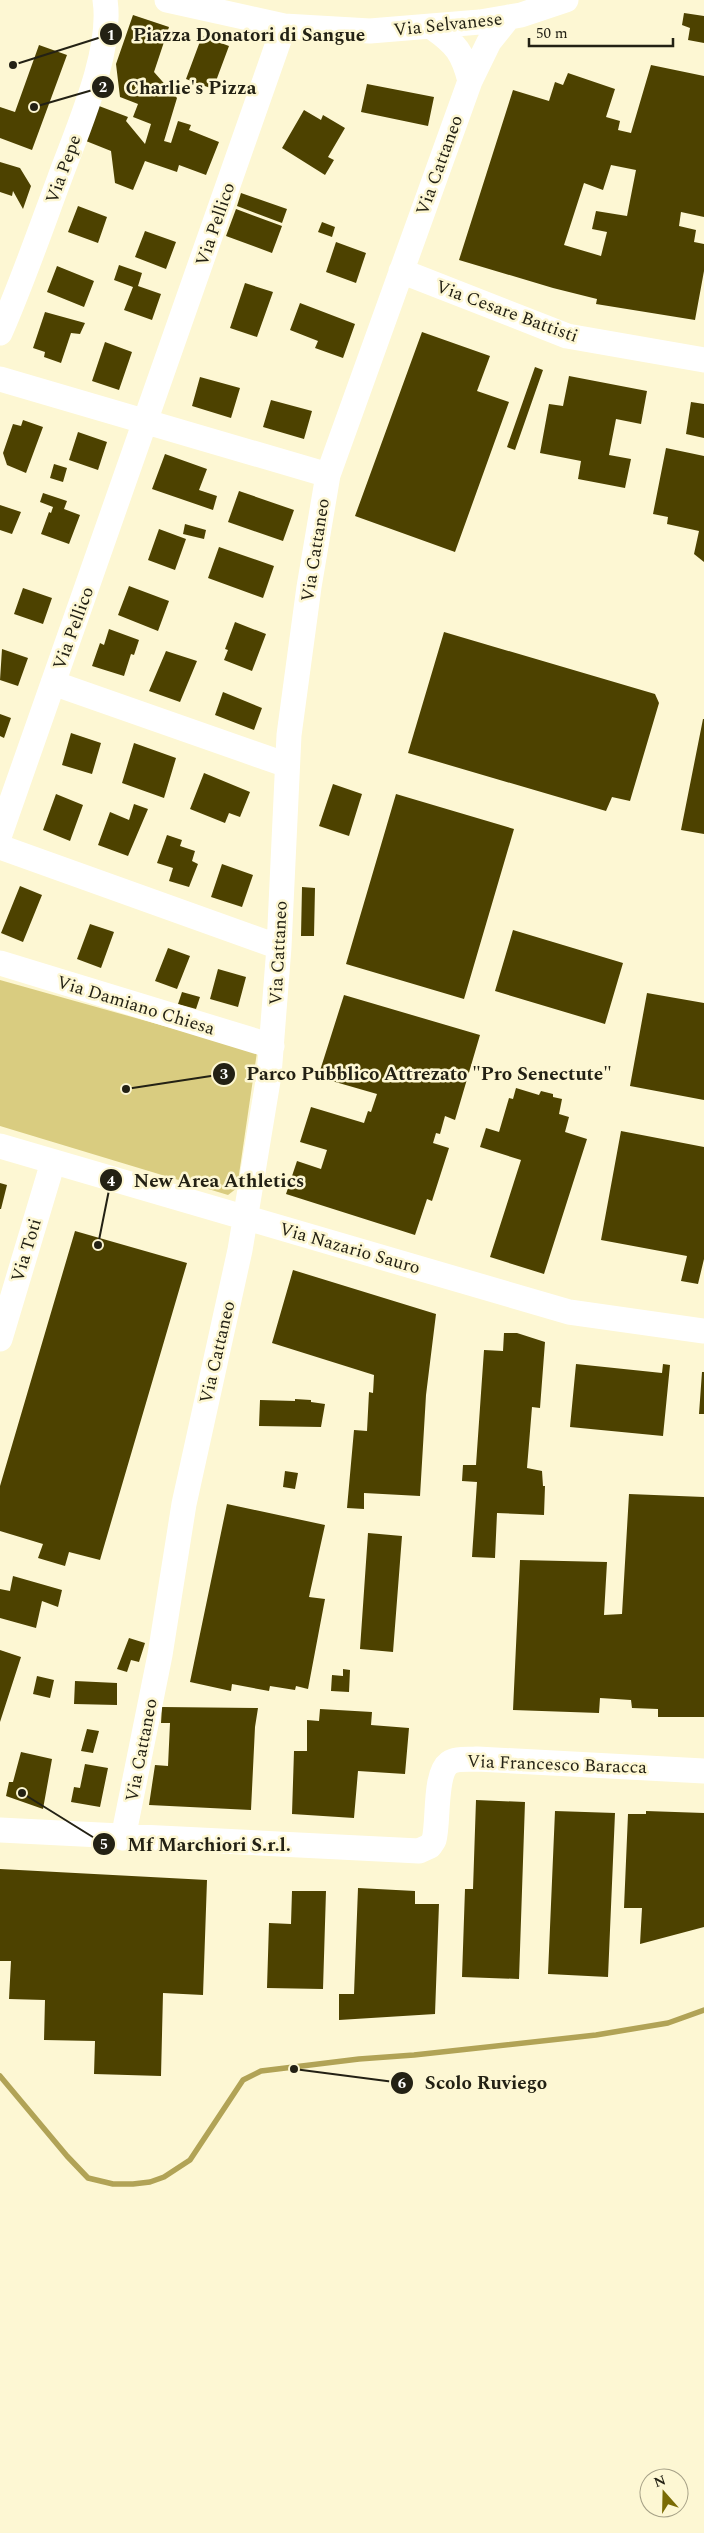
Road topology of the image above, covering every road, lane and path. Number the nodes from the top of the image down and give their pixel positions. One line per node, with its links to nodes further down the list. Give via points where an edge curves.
1 (105, 0): 12 (street, Via Pepe, via 104,47 89,97)
2 (167, 0): 5 (street, Via Selvanese)
3 (198, 0): 5 (street, Via Selvanese)
4 (566, 0): 6 (street, Via Selvanese)
5 (240, 15): 8 (street, Via Selvanese)
6 (508, 17): 7 (street, Via Selvanese); 10 (street, Via Cattaneo, via 489,42)
7 (480, 22): 9 (street, Via Selvanese); 10 (street, Via Cattaneo)
8 (284, 26): 9 (street, Via Selvanese, via 370,32); 15 (street, Via Pellico)
9 (433, 28): 10 (street, via 456,46)
10 (470, 81): 11 (street, Via Cattaneo)
11 (402, 271): 13 (street, Via Cesare Battisti, via 567,336); 16 (street, Via Cattaneo)
12 (0, 334)
13 (704, 360)
14 (0, 379): 15 (street)
15 (146, 422): 16 (street); 17 (street, Via Pellico)
16 (328, 475): 18 (street, Via Cattaneo, via 309,587)
17 (53, 683): 18 (street); 19 (street, Via Pellico)
18 (287, 765): 21 (street, Via Cattaneo)
19 (0, 834)
20 (0, 847): 21 (street)
21 (279, 948): 23 (street, Via Cattaneo)
22 (0, 963): 23 (street, Via Damiano Chiesa)
23 (272, 1046): 26 (street, Via Cattaneo)
24 (0, 1146): 25 (street, Via Nazario Sauro)
25 (53, 1162): 26 (street, Via Nazario Sauro); 28 (street, Via Toti)
26 (246, 1219): 27 (street, Via Nazario Sauro, via 569,1312); 31 (street, Via Cattaneo, via 184,1504 160,1655)
27 (704, 1331)
28 (0, 1339)
29 (704, 1771): 31 (street, Via Francesco Baracca, via 455,1761 448,1764 441,1776 434,1840 419,1852)
30 (0, 1830): 31 (street, Via Francesco Baracca)
31 (122, 1838)

